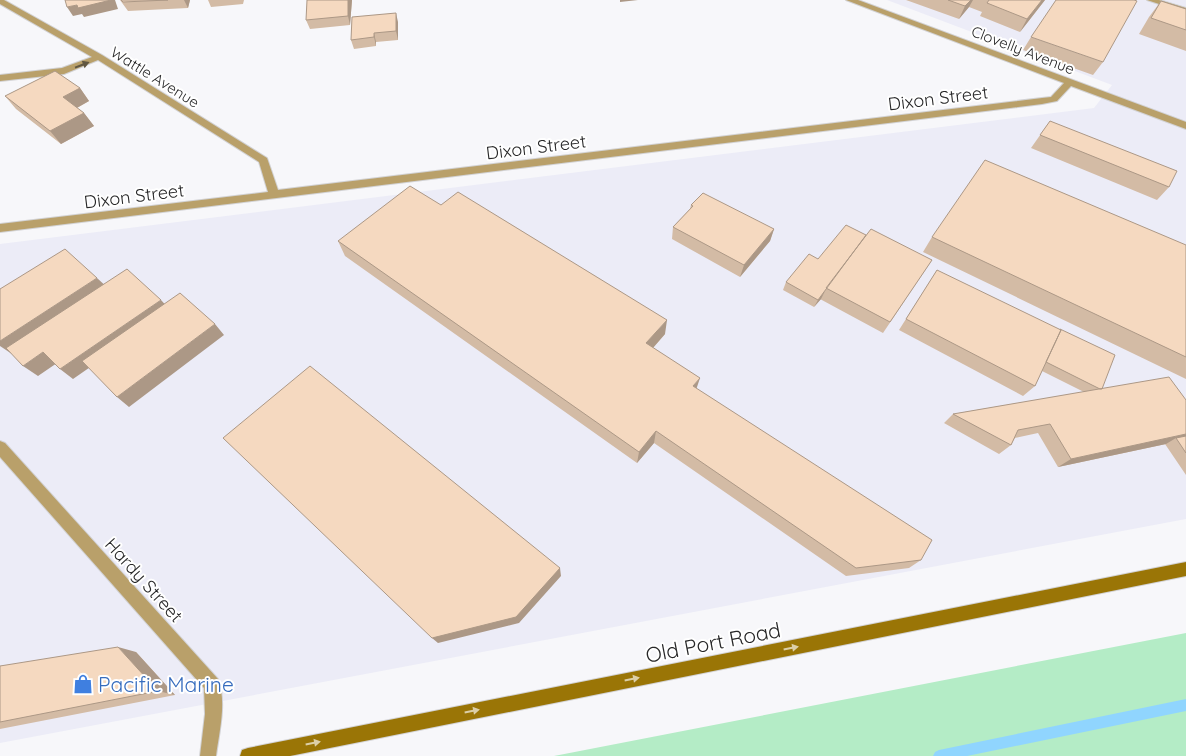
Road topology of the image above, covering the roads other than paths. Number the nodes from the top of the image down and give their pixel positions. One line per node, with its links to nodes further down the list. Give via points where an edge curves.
1 (850, 0): 7 (street, Clovelly Avenue)
2 (1151, 0): 4 (street)
3 (4, 1): 5 (street, Wattle Avenue)
4 (1186, 11)
5 (99, 57): 6 (street, one-way to 5, via 64,71); 9 (street, Wattle Avenue, via 262,160)
6 (0, 78)
7 (1070, 82): 8 (street, Clovelly Avenue); 9 (street, Dixon Street, via 1054,99 1042,101)
8 (1186, 126)
9 (274, 195): 10 (street, Dixon Street)
10 (0, 228)
11 (0, 447): 13 (street, Hardy Street, via 212,685 213,714)
12 (1186, 569): 14 (main road, Old Port Road, one-way to 12)
13 (208, 756)
14 (248, 756)

